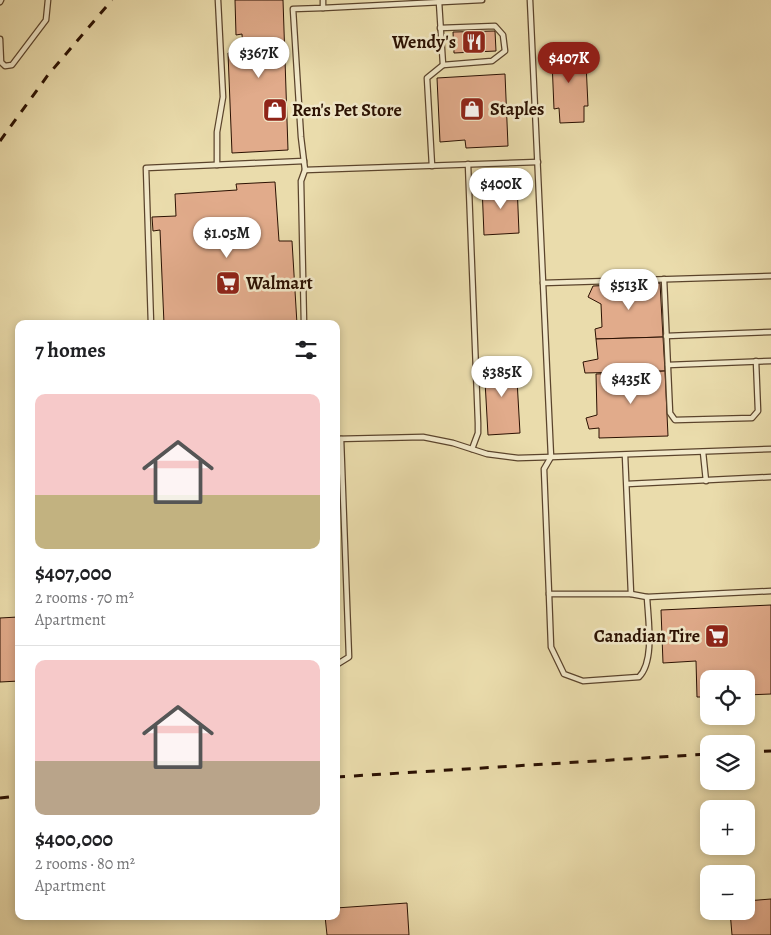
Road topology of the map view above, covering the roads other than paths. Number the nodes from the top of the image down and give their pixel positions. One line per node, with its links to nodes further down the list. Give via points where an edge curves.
1 (48, 0): 9 (lane, via 46,20 12,66 1,62)
2 (218, 0): 14 (lane, via 223,97 216,132)
3 (323, 0): 7 (lane)
4 (482, 0): 6 (lane)
5 (530, 0): 12 (lane)
6 (439, 2): 7 (lane); 8 (lane)
7 (324, 8): 11 (lane, via 293,9)
8 (440, 28): 10 (lane); 10 (lane, via 495,26 503,35 505,51 492,61)
9 (0, 39)
10 (442, 65): 15 (lane, via 427,78)
11 (304, 161): 14 (lane); 16 (lane)
12 (538, 162): 13 (lane); 19 (lane)
13 (468, 164): 15 (lane); 28 (lane, via 478,428)
14 (217, 165): 20 (lane, via 146,168)
15 (432, 166): 16 (lane)
16 (305, 170): 21 (lane, via 301,181)
17 (771, 276): 18 (lane)
18 (664, 279): 19 (lane); 23 (lane)
19 (543, 283): 32 (lane)
20 (151, 320)
21 (304, 320)
22 (771, 332): 23 (lane)
23 (666, 336): 26 (lane)
24 (756, 361): 25 (lane); 26 (lane); 26 (lane, via 758,411 755,416 688,421 671,417)
25 (771, 361)
26 (668, 365)
27 (340, 439): 28 (lane, via 423,437)
28 (472, 449): 32 (lane, via 518,458)
29 (771, 449): 30 (lane)
30 (703, 452): 31 (lane); 35 (lane)
31 (625, 454): 32 (lane); 36 (lane)
32 (551, 457): 38 (lane, via 544,470)
33 (771, 477): 35 (lane)
34 (340, 479): 41 (lane, via 349,657)
35 (706, 481): 36 (lane)
36 (627, 484): 39 (lane)
37 (771, 591): 40 (lane)
38 (550, 594): 39 (lane); 40 (lane, via 551,647 564,674 583,681 639,677 644,672 649,657)
39 (631, 594): 40 (lane)
40 (647, 597)
41 (340, 663)

